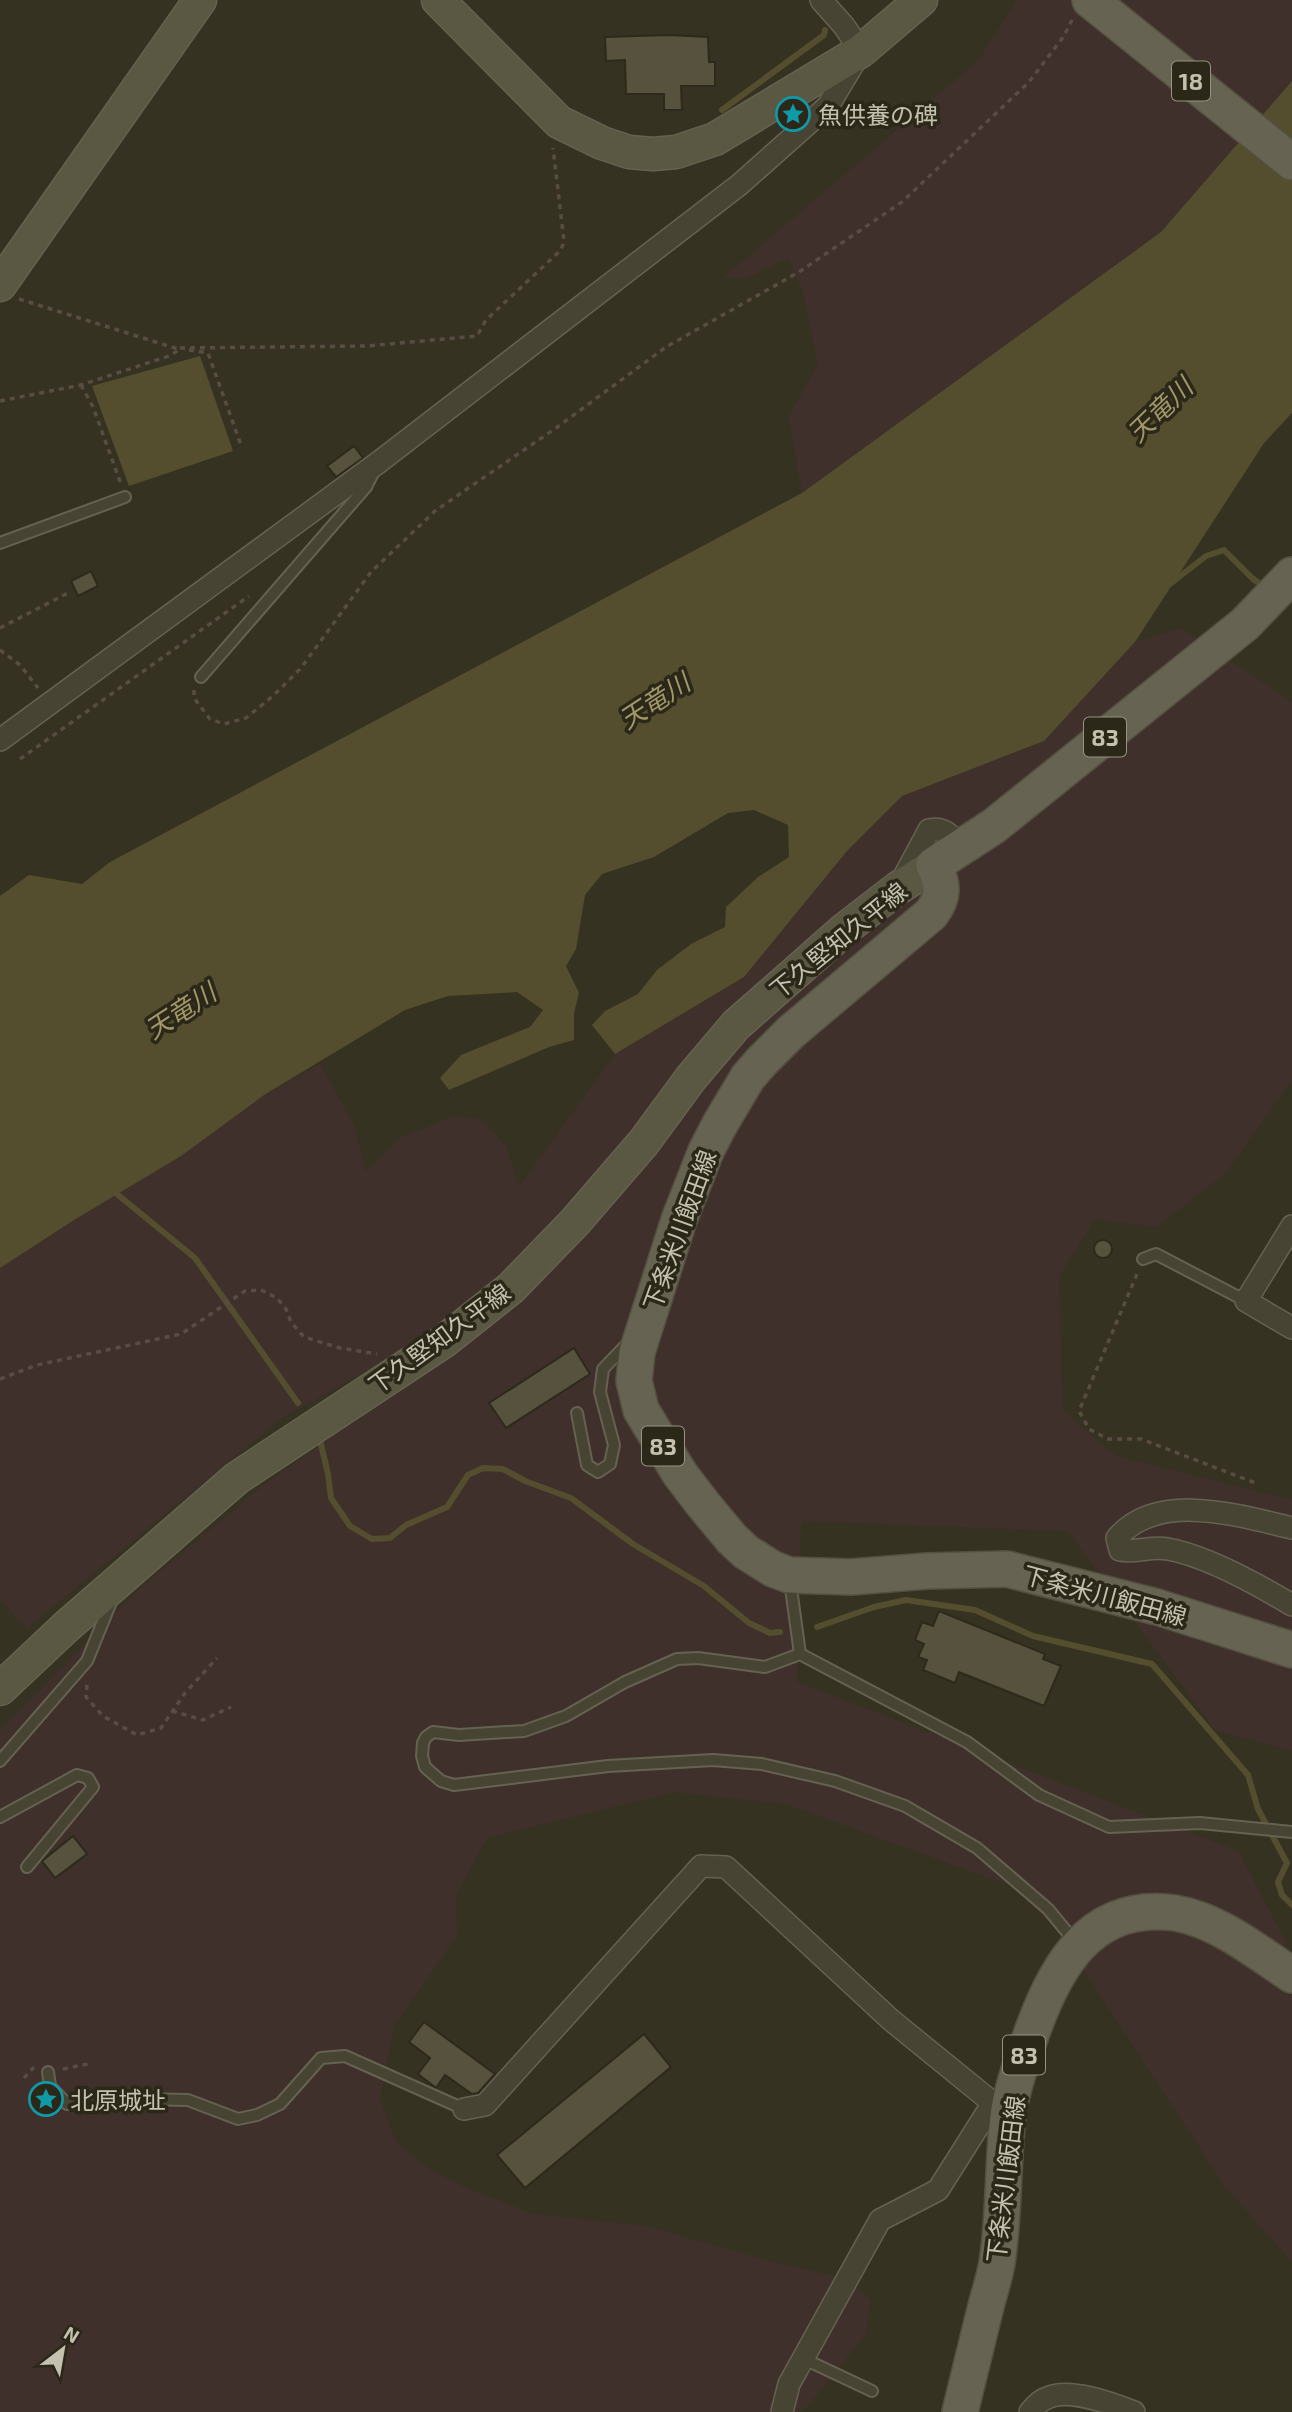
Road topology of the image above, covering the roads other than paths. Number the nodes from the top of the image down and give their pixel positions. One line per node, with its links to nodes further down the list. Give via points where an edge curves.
1 (200, 0): 8 (main road)
2 (438, 0): 6 (main road, via 559,122 629,152 676,152 715,139)
3 (821, 0): 6 (street)
4 (921, 0): 6 (main road)
5 (1083, 6): 7 (main road, 18)
6 (861, 51): 9 (street, via 828,106 739,185)
7 (1292, 162)
8 (6, 291)
9 (379, 462): 13 (lane, via 366,486); 14 (street)
10 (125, 497): 11 (lane)
11 (0, 543)
12 (1281, 587): 15 (main road, 83, via 1245,624 994,826)
13 (201, 677)
14 (0, 740)
15 (948, 856): 19 (main road, 下条米川飯田線 / 83, via 942,895 931,914 791,1032 748,1077 706,1151); 24 (main road, 下久堅知久平線, via 845,929 736,1025 592,1202 511,1288 443,1342 237,1478)
16 (1292, 1226): 18 (street)
17 (1143, 1259): 18 (lane, via 1157,1254)
18 (1245, 1301): 20 (street)
19 (645, 1326): 21 (lane, via 603,1369 600,1392 614,1445 610,1464 598,1472 587,1465); 23 (main road, 下条米川飯田線 / 83, via 634,1381 641,1410 680,1474 732,1539 759,1561)
20 (1292, 1328)
21 (577, 1413)
22 (1292, 1528): 25 (street, via 1193,1510 1156,1513 1126,1528 1117,1538 1120,1550 1188,1553)
23 (789, 1575): 26 (main road, 下条米川飯田線 / 83, via 851,1577 1007,1569 1157,1607); 27 (lane)
24 (119, 1581): 28 (main road, 下久堅知久平線); 29 (lane, via 87,1661)
25 (1292, 1605)
26 (1292, 1650)
27 (800, 1654): 31 (lane, via 967,1742 1039,1795 1109,1827 1200,1823); 33 (lane, via 765,1667 677,1659 566,1716 524,1731 433,1732 423,1743 425,1767 454,1785 608,1766 713,1760 835,1781 905,1806 976,1848 1048,1909)
28 (0, 1689)
29 (0, 1761)
30 (0, 1817): 32 (lane, via 77,1775 88,1778 93,1787)
31 (1290, 1832)
32 (27, 1867)
33 (1078, 1945): 34 (main road, 下条米川飯田線 / 83, via 1126,1914 1177,1913 1237,1939); 36 (main road, 下条米川飯田線 / 83, via 1041,2006)
34 (1292, 1975)
35 (48, 2072): 37 (lane, via 50,2086 67,2104 188,2100 238,2119 280,2104 321,2059 345,2056)
36 (1001, 2105): 37 (street, via 891,2020 726,1867 701,1866 485,2105); 38 (street, via 938,2190 880,2220); 41 (main road, 下条米川飯田線 / 83, via 997,2263)
37 (464, 2109)
38 (803, 2358): 39 (lane); 40 (street, via 789,2384)
39 (872, 2391)
40 (782, 2412)
41 (960, 2412)
42 (1030, 2412): 43 (street, via 1048,2397 1070,2395)
43 (1134, 2412)

